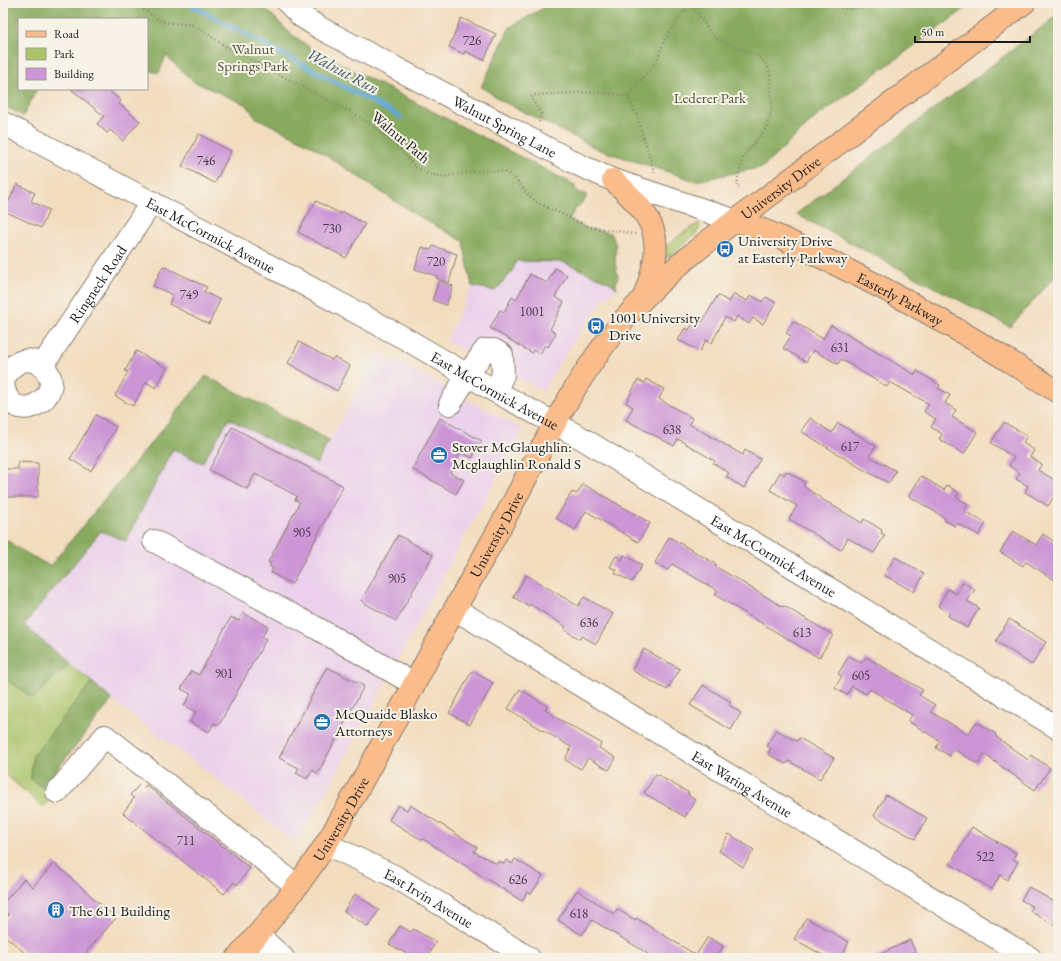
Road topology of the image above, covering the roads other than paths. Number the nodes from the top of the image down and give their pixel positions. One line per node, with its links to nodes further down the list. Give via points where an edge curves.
1 (288, 3): 4 (street, Walnut Spring Lane, via 301,16 320,28 507,128)
2 (1024, 3): 6 (main road, University Drive)
3 (3, 123): 5 (street, East McCormick Avenue)
4 (612, 180): 6 (street, Walnut Spring Lane); 7 (main road, via 640,206 648,217 653,231 655,264)
5 (152, 202): 8 (street, Ringneck Road); 9 (street, East McCormick Avenue)
6 (736, 221): 7 (main road, University Drive, via 682,262); 12 (main road, Easterly Parkway, via 762,229 888,290 976,340)
7 (644, 297): 14 (main road, University Drive, via 597,354)
8 (42, 366): 10 (street, via 30,361 17,362 5,374); 10 (street, via 50,381 48,394 40,404 23,408 15,405 4,392)
9 (468, 374): 11 (street, East McCormick Avenue); 11 (street, via 485,350 498,352 502,355 503,375); 13 (street)
10 (3, 383)
11 (495, 391): 14 (street, East McCormick Avenue)
12 (1058, 392)
13 (450, 404)
14 (554, 423): 16 (main road, University Drive); 18 (street, East McCormick Avenue)
15 (154, 541): 17 (street, via 313,626)
16 (455, 609): 17 (main road, University Drive); 26 (street, East Waring Avenue)
17 (414, 684): 20 (main road, University Drive)
18 (1058, 728)
19 (57, 792): 21 (street, via 105,736)
20 (326, 844): 21 (main road, University Drive); 25 (street, East Irvin Avenue, via 394,876)
21 (297, 886): 22 (main road, University Drive)
22 (258, 934): 23 (main road, University Drive); 24 (street)
23 (238, 958)
24 (283, 958)
25 (529, 958)
26 (1030, 958)

